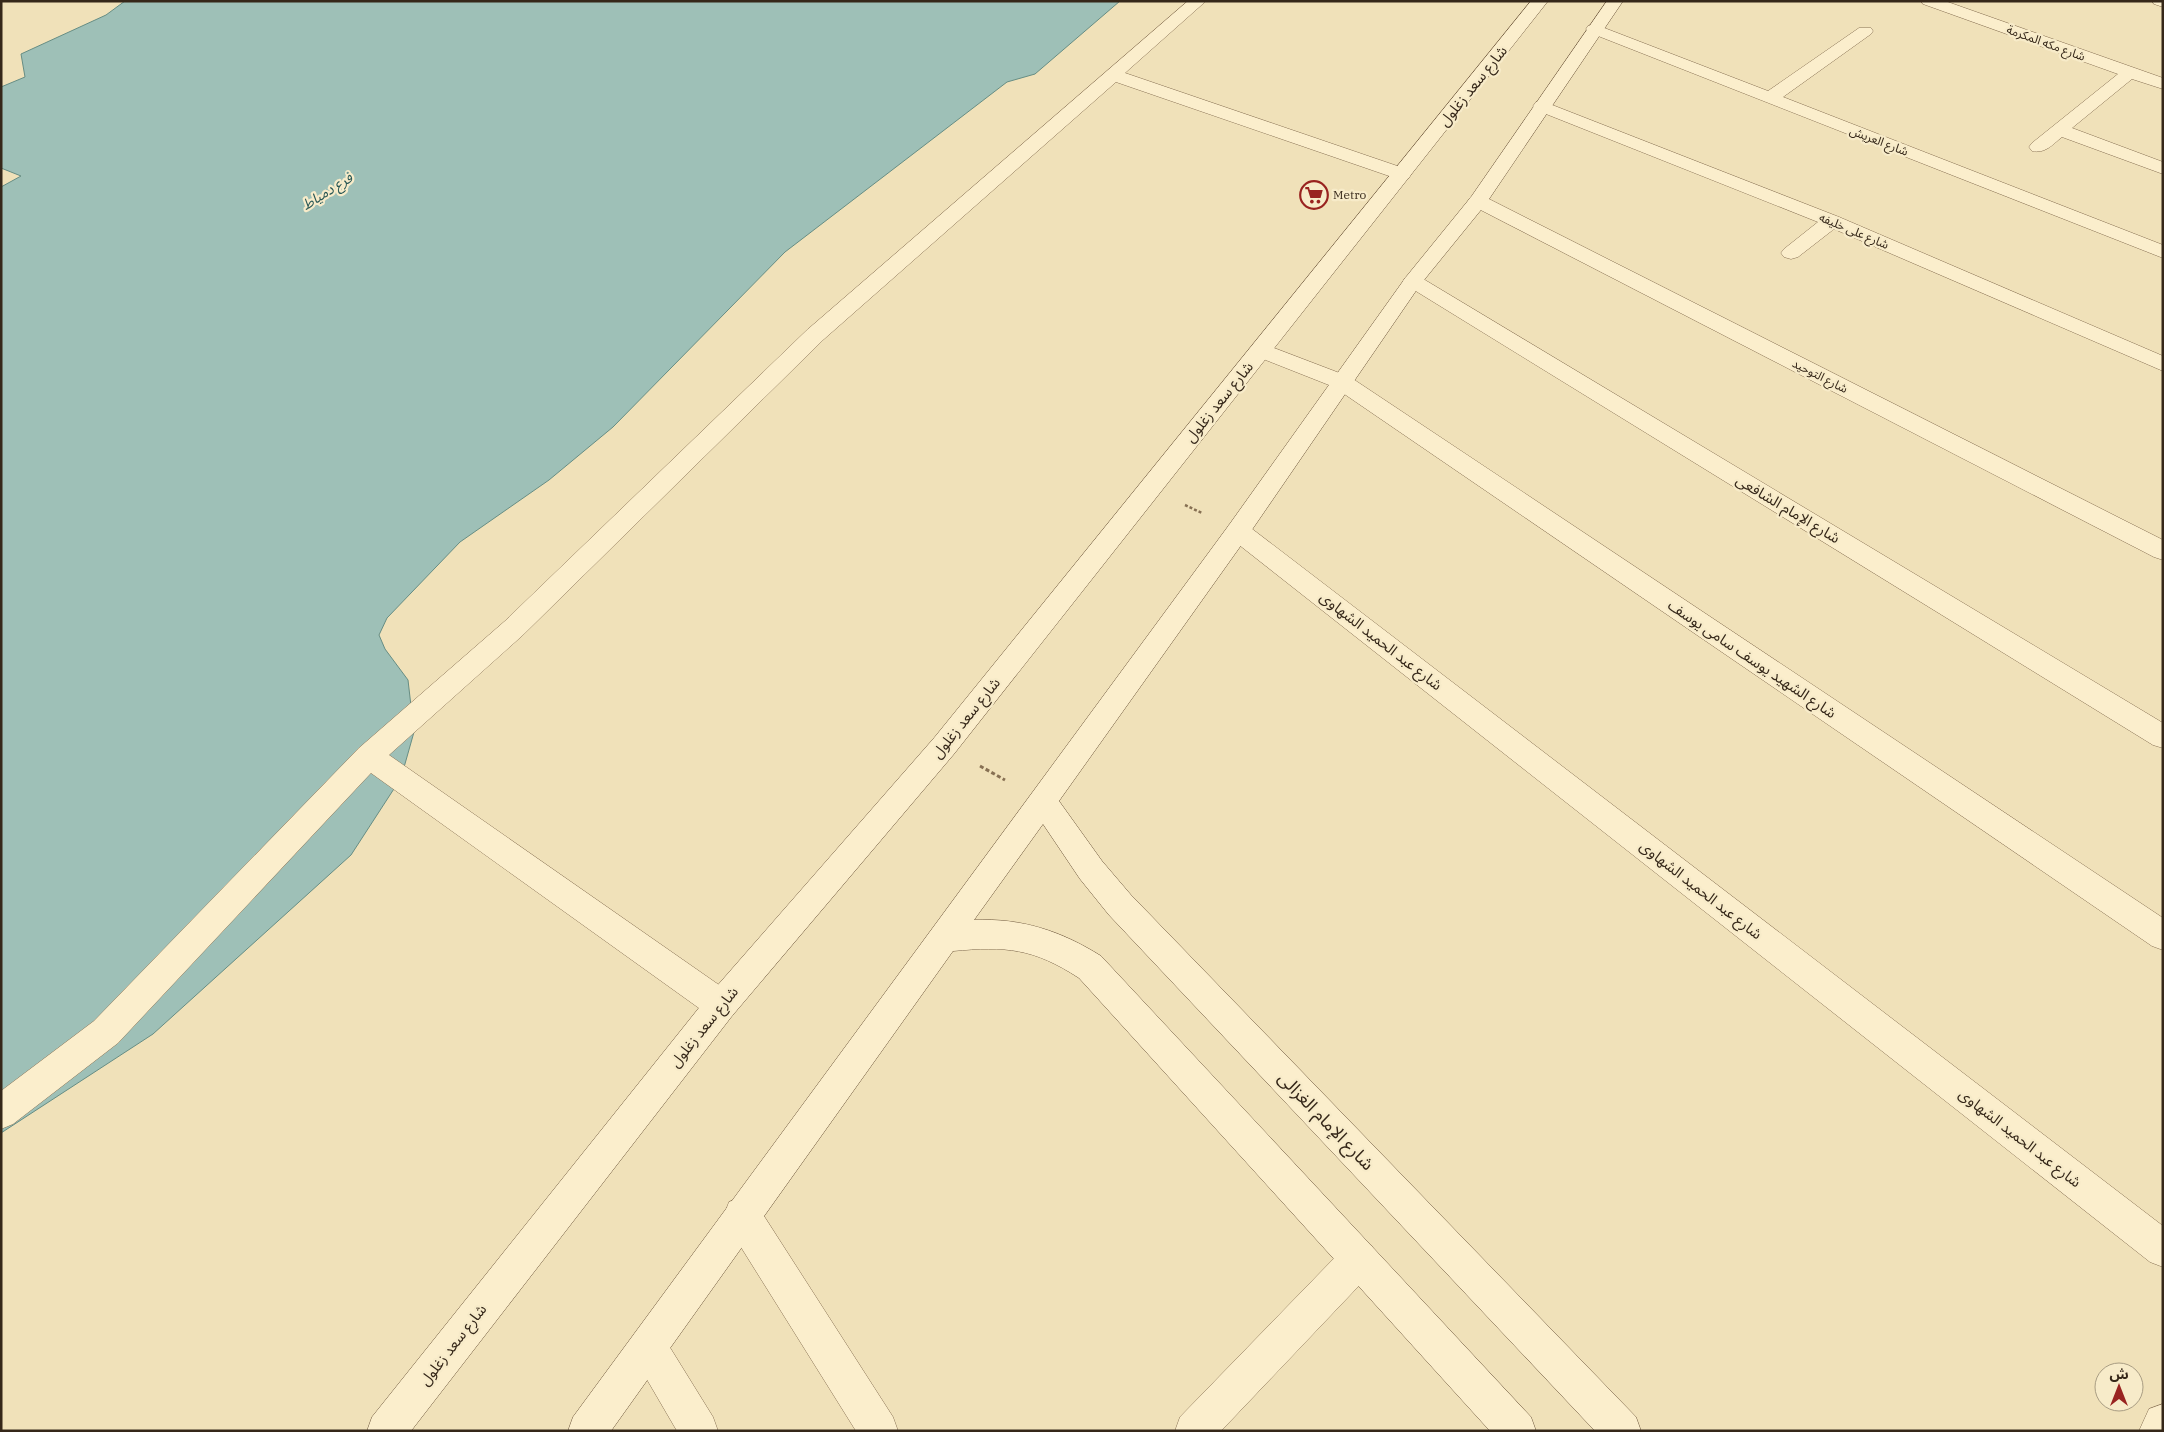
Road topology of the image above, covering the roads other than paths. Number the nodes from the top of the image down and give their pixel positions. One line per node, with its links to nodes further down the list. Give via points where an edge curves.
1 (1198, 1): 8 (street)
2 (1540, 1): 15 (street, شارع سعد زغلول)
3 (1615, 1): 5 (street)
4 (1929, 1): 7 (street, شارع مكه المكرمة)
5 (1594, 29): 10 (street, شارع العريش); 11 (street)
6 (1865, 31): 10 (street)
7 (2130, 72): 9 (street, شارع مكه المكرمة); 12 (street)
8 (1113, 75): 15 (street); 27 (street, via 815,335 514,628)
9 (2163, 84)
10 (1770, 98): 18 (street, شارع العريش)
11 (1542, 106): 16 (street); 17 (street, شارع على خليفه)
12 (2060, 130): 13 (street); 14 (street)
13 (2038, 147)
14 (2163, 168)
15 (1402, 174): 21 (street, شارع سعد زغلول)
16 (1478, 201): 20 (street); 25 (street, شارع التوحيد)
17 (1832, 221): 19 (street); 22 (street, شارع على خليفه)
18 (2163, 252)
19 (1791, 253)
20 (1413, 282): 23 (street); 26 (street, شارع الإمام الشافعى)
21 (1260, 350): 23 (street, شارع الشهيد يوسف سامى يوسف); 31 (street, شارع سعد زغلول, via 944,746)
22 (2163, 364)
23 (1342, 382): 24 (street); 29 (street, شارع الشهيد يوسف سامى يوسف)
24 (1238, 531): 28 (street); 34 (street, شارع عبد الحميد الشهاوى)
25 (2163, 551)
26 (2163, 737)
27 (369, 756): 31 (street); 32 (street, via 106,1032)
28 (1043, 801): 30 (street); 44 (street, شارع الإمام الغزالى, via 1120,905)
29 (2163, 936)
30 (943, 937): 33 (street); 35 (street, via 998,933 1023,936 1069,952 1090,968)
31 (721, 1005): 38 (street, شارع سعد زغلول)
32 (1, 1112)
33 (742, 1216): 36 (street); 41 (street)
34 (2163, 1249)
35 (1359, 1259): 42 (street); 43 (street)
36 (648, 1346): 39 (street); 40 (street)
37 (2163, 1423): 45 (street)
38 (386, 1431)
39 (587, 1431)
40 (699, 1431)
41 (880, 1431)
42 (1194, 1431)
43 (1517, 1431)
44 (1622, 1431)
45 (2158, 1431)

